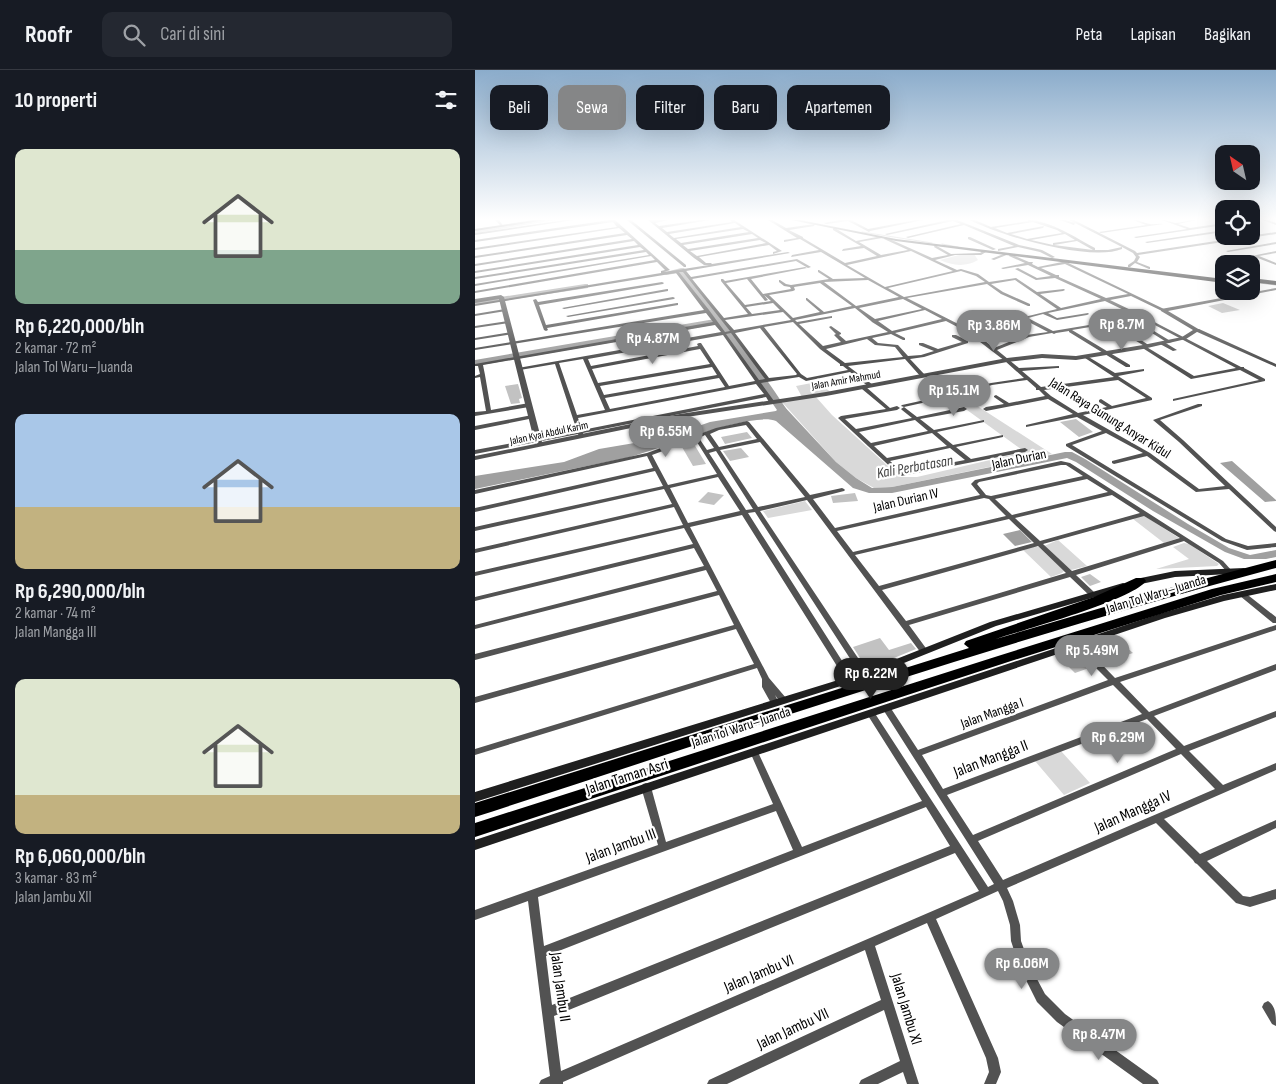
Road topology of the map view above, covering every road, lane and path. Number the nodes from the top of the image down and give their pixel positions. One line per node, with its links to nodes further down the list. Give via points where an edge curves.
1 (505, 267): 23 (street)
2 (542, 267): 29 (street)
3 (585, 267): 19 (street)
4 (620, 267): 25 (street)
5 (666, 267): 42 (street, via 669,270)
6 (677, 267): 21 (street)
7 (706, 267): 21 (street)
8 (756, 267): 26 (street)
9 (806, 267): 33 (street)
10 (850, 267): 34 (street, Jalan Raya Gunung Anyar Kidul)
11 (948, 267): 22 (street)
12 (1007, 267): 17 (street)
13 (1039, 267): 28 (street)
14 (1074, 267): 56 (street)
15 (1113, 267): 31 (main road)
16 (1142, 267): 18 (main road)
17 (1003, 268)
18 (1149, 268): 32 (main road)
19 (575, 269): 25 (street); 46 (street)
20 (1017, 269): 35 (street)
21 (681, 271): 27 (street); 30 (street); 79 (street)
22 (956, 271): 41 (street, via 967,271); 50 (street)
23 (475, 272)
24 (819, 272): 36 (street)
25 (580, 274): 42 (street); 52 (street)
26 (717, 274): 30 (street); 39 (street)
27 (656, 276): 43 (street); 55 (street)
28 (1059, 276): 35 (street); 60 (street)
29 (475, 278)
30 (690, 278): 90 (street)
31 (1215, 278)
32 (1215, 278)
33 (749, 279): 39 (street); 54 (street)
34 (869, 279): 36 (street); 50 (street, Jalan Raya Gunung Anyar Kidul)
35 (1037, 279): 38 (street); 44 (street)
36 (832, 280): 40 (street)
37 (780, 281): 47 (street)
38 (1020, 281): 41 (street); 53 (street)
39 (725, 282): 70 (street)
40 (821, 282): 47 (street); 71 (street)
41 (989, 282): 58 (street); 69 (street, via 1002,293)
42 (589, 283): 59 (street)
43 (662, 283): 51 (street); 61 (street)
44 (1046, 283)
45 (1260, 283): 49 (main road)
46 (475, 285)
47 (791, 286): 54 (street, via 794,290)
48 (1052, 286): 53 (street, via 1061,290)
49 (1276, 286): 76 (street)
50 (884, 288): 58 (street, Jalan Raya Gunung Anyar Kidul)
51 (667, 290): 57 (street); 74 (street)
52 (475, 293): 63 (street)
53 (1037, 293): 75 (street)
54 (764, 294): 64 (street); 65 (street)
55 (534, 295): 59 (street); 66 (street)
56 (1131, 295): 60 (street); 76 (street)
57 (673, 298): 67 (street); 87 (street)
58 (901, 298): 71 (street); 78 (street, Jalan Raya Gunung Anyar Kidul)
59 (501, 299): 63 (street); 77 (street)
60 (1104, 299): 68 (street); 72 (street)
61 (561, 300): 66 (street); 74 (street)
62 (807, 300): 81 (street)
63 (476, 302)
64 (767, 302): 65 (street); 70 (street)
65 (774, 302): 80 (street)
66 (536, 304): 100 (street)
67 (677, 304): 83 (street); 96 (street)
68 (1116, 304): 73 (street); 84 (street)
69 (1029, 305)
70 (744, 306): 86 (street)
71 (856, 306): 81 (street); 95 (street)
72 (1072, 306): 75 (street); 82 (street, via 1087,314 1057,319)
73 (1107, 307)
74 (564, 308): 87 (street)
75 (1060, 309): 82 (street)
76 (1160, 309): 102 (street)
77 (505, 310): 85 (street); 94 (street)
78 (923, 310): 91 (street, Jalan Raya Gunung Anyar Kidul); 95 (street)
79 (707, 311): 83 (street); 92 (street)
80 (784, 311): 86 (street); 93 (street)
81 (823, 313): 93 (street)
82 (1044, 313): 89 (street)
83 (685, 314): 111 (street)
84 (1136, 314): 104 (street); 114 (street)
85 (475, 315)
86 (751, 315): 90 (street)
87 (568, 316): 96 (street)
88 (831, 318): 93 (street)
89 (1024, 318): 103 (street); 108 (street)
90 (723, 319): 105 (street)
91 (944, 320): 103 (street, Jalan Raya Gunung Anyar Kidul); 107 (street)
92 (716, 321): 105 (street); 130 (street)
93 (794, 321): 98 (street); 124 (street)
94 (508, 322): 99 (street); 106 (street)
95 (873, 322): 107 (street)
96 (571, 323): 100 (street)
97 (1140, 324): 117 (street)
98 (761, 326): 105 (street); 148 (street)
99 (475, 327)
100 (545, 327): 111 (street)
101 (831, 327): 119 (street)
102 (1197, 330): 114 (street, Jalan Amir Mahmud); 140 (street)
103 (969, 331): 109 (street, Jalan Raya Gunung Anyar Kidul)
104 (1071, 331): 108 (street); 129 (street)
105 (728, 332): 112 (street); 155 (street); 155 (street)
106 (511, 333): 115 (street); 118 (street)
107 (892, 333): 113 (street); 116 (street)
108 (1054, 333): 126 (street, via 1028,336)
109 (975, 335): 126 (street, Jalan Raya Gunung Anyar Kidul); 128 (street, via 956,337 966,342)
110 (1130, 335): 122 (street)
111 (548, 337): 118 (street)
112 (695, 337): 123 (street); 132 (street)
113 (869, 338): 119 (street); 133 (street, via 877,344 897,346)
114 (1183, 338): 117 (street, Jalan Amir Mahmud); 143 (street)
115 (475, 339)
116 (903, 339)
117 (1170, 342): 120 (street, Jalan Amir Mahmud)
118 (514, 343): 125 (street); 130 (street)
119 (845, 343): 124 (street)
120 (1162, 343): 122 (street, Jalan Amir Mahmud); 127 (street)
121 (921, 344): 128 (street)
122 (1145, 346): 129 (street, Jalan Amir Mahmud); 143 (street, via 1193,378)
123 (701, 347): 137 (street); 142 (street)
124 (822, 348): 138 (street)
125 (475, 349)
126 (994, 349): 134 (street, Jalan Raya Gunung Anyar Kidul)
127 (1175, 350)
128 (939, 351): 133 (street)
129 (1106, 353): 131 (street, Jalan Amir Mahmud); 139 (street)
130 (517, 356): 135 (street); 144 (street)
131 (1087, 357): 134 (street, Jalan Amir Mahmud, via 1038,356); 153 (street)
132 (585, 358): 136 (street); 142 (street)
133 (906, 358): 138 (street); 151 (street)
134 (1007, 360): 145 (street, Jalan Raya Gunung Anyar Kidul); 151 (street, Jalan Amir Mahmud)
135 (477, 363): 149 (street)
136 (557, 363): 144 (street); 179 (street)
137 (713, 365): 150 (street); 156 (street)
138 (842, 365): 147 (street)
139 (1128, 366)
140 (1276, 366)
141 (1057, 367): 145 (street)
142 (589, 368): 156 (street)
143 (1242, 368): 164 (street, via 1263,380)
144 (520, 369): 166 (street)
145 (1018, 370): 154 (street, Jalan Raya Gunung Anyar Kidul)
146 (1142, 370): 153 (street)
147 (850, 371): 148 (street, via 806,380); 157 (street)
148 (799, 374): 155 (street)
149 (483, 375): 152 (street); 174 (street)
150 (720, 376): 158 (street); 161 (street)
151 (923, 376): 157 (street, Jalan Amir Mahmud)
152 (475, 377)
153 (1116, 377): 159 (street); 169 (street, via 1149,399)
154 (1027, 379): 159 (street, Jalan Raya Gunung Anyar Kidul); 170 (street, via 991,384)
155 (764, 382): 158 (street); 163 (street)
156 (597, 385): 161 (street)
157 (865, 387): 163 (street, Jalan Amir Mahmud); 171 (street)
158 (728, 388): 175 (street)
159 (1038, 389): 162 (street, Jalan Raya Gunung Anyar Kidul)
160 (996, 396): 167 (street)
161 (602, 397): 175 (street)
162 (1049, 397): 167 (street); 177 (street, Jalan Raya Gunung Anyar Kidul)
163 (773, 399): 187 (street, Jalan Kyai Abdul Karim)
164 (1175, 400)
165 (1101, 401): 169 (street)
166 (529, 405): 174 (street); 178 (street)
167 (1008, 405): 173 (street)
168 (1200, 405): 209 (street, via 1156,420)
169 (1110, 407): 177 (street)
170 (902, 408): 171 (street); 180 (street)
171 (886, 409): 184 (street, via 841,418)
172 (964, 409): 180 (street)
173 (986, 409)
174 (489, 411): 176 (street)
175 (608, 411): 179 (street)
176 (475, 414)
177 (1076, 414): 182 (street); 185 (street, Jalan Raya Gunung Anyar Kidul)
178 (532, 417): 183 (street); 192 (street)
179 (575, 417): 187 (street)
180 (916, 419): 184 (street); 186 (street)
181 (982, 421): 186 (street)
182 (1028, 426)
183 (475, 428)
184 (855, 431): 193 (street)
185 (1107, 431): 200 (street, Jalan Raya Gunung Anyar Kidul); 228 (street, via 1069,445 1231,544 1247,548)
186 (932, 432): 193 (street); 194 (street)
187 (581, 434): 192 (street, Jalan Kyai Abdul Karim)
188 (707, 434): 190 (street); 191 (street, via 747,423); 195 (street)
189 (1001, 436): 194 (street)
190 (696, 437): 198 (street); 199 (street)
191 (760, 440): 195 (street); 214 (street)
192 (538, 442): 197 (street); 201 (street, Jalan Kyai Abdul Karim)
193 (870, 445): 202 (street)
194 (950, 447): 202 (street); 203 (street)
195 (717, 449): 198 (street); 217 (street)
196 (1025, 450): 203 (street)
197 (475, 452)
198 (705, 452): 206 (street)
199 (649, 454): 205 (street); 211 (street)
200 (1148, 454): 204 (street); 209 (street, Jalan Raya Gunung Anyar Kidul, via 1198,492)
201 (475, 458)
202 (887, 460): 203 (street, via 902,474)
203 (968, 462)
204 (1114, 462)
205 (657, 469): 208 (street); 216 (street)
206 (720, 475): 208 (street); 218 (street)
207 (1088, 478): 212 (street, Jalan Durian); 213 (street, Jalan Durian IV); 213 (street, Jalan Durian, via 1068,464 1061,463 975,482)
208 (667, 487): 215 (street); 222 (street)
209 (1229, 487): 224 (street)
210 (842, 490): 214 (street)
211 (475, 492)
212 (1112, 493): 219 (street, Jalan Durian); 220 (street)
213 (988, 497): 220 (street); 223 (street, Jalan Durian IV)
214 (809, 498): 217 (street); 223 (street)
215 (676, 505): 221 (street); 229 (street)
216 (475, 510)
217 (757, 510): 218 (street); 257 (street)
218 (743, 512): 221 (street); 258 (street)
219 (1143, 514): 225 (street, Jalan Durian); 226 (street)
220 (1009, 517): 226 (street); 230 (street)
221 (686, 525): 227 (street); 236 (street)
222 (475, 529)
223 (833, 530): 230 (street)
224 (1276, 530)
225 (1184, 539): 233 (street, Jalan Durian, via 1223,563); 237 (street)
226 (1038, 544): 237 (street); 241 (street)
227 (697, 545): 232 (street); 246 (street)
228 (1276, 545)
229 (475, 551)
230 (852, 554): 241 (street)
231 (1276, 565): 234 (main road); 257 (highway, Jalan Tol Waru–Juanda, via 1167,592)
232 (708, 568): 243 (street); 250 (street)
233 (1229, 571): 234 (main road); 235 (main road)
234 (1246, 571): 242 (main road)
235 (1209, 572): 239 (main road, via 1166,575); 245 (main road)
236 (475, 574)
237 (1071, 574): 244 (street); 248 (street)
238 (1276, 578): 280 (highway, Jalan Tol Waru–Juanda, via 1217,592 1013,656)
239 (1140, 581): 244 (main road); 257 (highway, via 1077,609)
240 (1276, 587): 242 (main road, Jalan Taman Asri)
241 (878, 589): 248 (street)
242 (1263, 590): 245 (main road, Jalan Taman Asri)
243 (721, 592): 249 (street); 254 (street)
244 (1092, 594): 253 (main road, via 999,622)
245 (1239, 595): 247 (street); 252 (main road, Jalan Taman Asri)
246 (475, 600)
247 (1276, 620)
248 (905, 624): 253 (street)
249 (739, 626): 255 (street); 260 (street)
250 (475, 627)
251 (1276, 627): 259 (street, Jalan Mangga I)
252 (1077, 644): 259 (street); 262 (main road, Jalan Taman Asri)
253 (924, 651): 257 (main road)
254 (475, 657)
255 (759, 665): 261 (street, via 766,687); 267 (street)
256 (1276, 667): 265 (street, Jalan Mangga II)
257 (871, 678): 258 (main road); 277 (highway, Jalan Tol Waru–Juanda)
258 (850, 680): 261 (main road)
259 (1114, 681): 265 (street); 269 (street, Jalan Mangga I)
260 (475, 700)
261 (779, 701): 274 (main road)
262 (887, 709): 263 (main road, Jalan Taman Asri); 269 (street)
263 (871, 714): 268 (main road, Jalan Taman Asri); 275 (street)
264 (1276, 714): 266 (street)
265 (1147, 715): 266 (street); 273 (street, Jalan Mangga II)
266 (1182, 750): 272 (street); 281 (street)
267 (475, 752)
268 (754, 752): 271 (main road, Jalan Taman Asri); 276 (street)
269 (916, 754): 273 (street)
270 (1276, 766): 272 (street, Jalan Mangga IV)
271 (646, 787): 282 (main road, Jalan Taman Asri); 283 (street)
272 (1222, 790): 278 (street, Jalan Mangga IV)
273 (941, 793): 281 (street)
274 (475, 797)
275 (928, 802): 284 (street); 285 (street)
276 (778, 806): 283 (street, Jalan Jambu III); 285 (street)
277 (475, 810)
278 (1157, 818): 286 (street); 287 (street, Jalan Mangga IV)
279 (1276, 824): 286 (street)
280 (475, 830)
281 (971, 840): 287 (street)
282 (475, 845)
283 (663, 848): 289 (street, Jalan Jambu III)
284 (956, 848): 288 (street); 297 (street)
285 (799, 852): 294 (street)
286 (1199, 860): 290 (street, via 1244,902)
287 (1001, 886): 288 (street, Jalan Mangga IV); 305 (street, via 1008,900 1025,968 1041,998 1061,1018)
288 (986, 893): 292 (street, Jalan Jambu VI)
289 (532, 894): 291 (street, Jalan Jambu III); 294 (street, Jalan Jambu II)
290 (1276, 894)
291 (475, 915)
292 (930, 918): 293 (street, Jalan Jambu VI); 304 (street, via 992,1058 995,1072)
293 (869, 944): 295 (street, Jalan Jambu XI); 300 (street, Jalan Jambu VI)
294 (539, 953): 297 (street, Jalan Jambu II)
295 (887, 1003): 299 (street, Jalan Jambu XI); 301 (street, Jalan Jambu VII)
296 (1268, 1006): 298 (street)
297 (547, 1013): 300 (street, Jalan Jambu II)
298 (1276, 1020)
299 (906, 1064): 302 (street); 303 (street, Jalan Jambu XI)
300 (553, 1082)
301 (713, 1084)
302 (865, 1084)
303 (913, 1084)
304 (990, 1084)
305 (1153, 1084)

